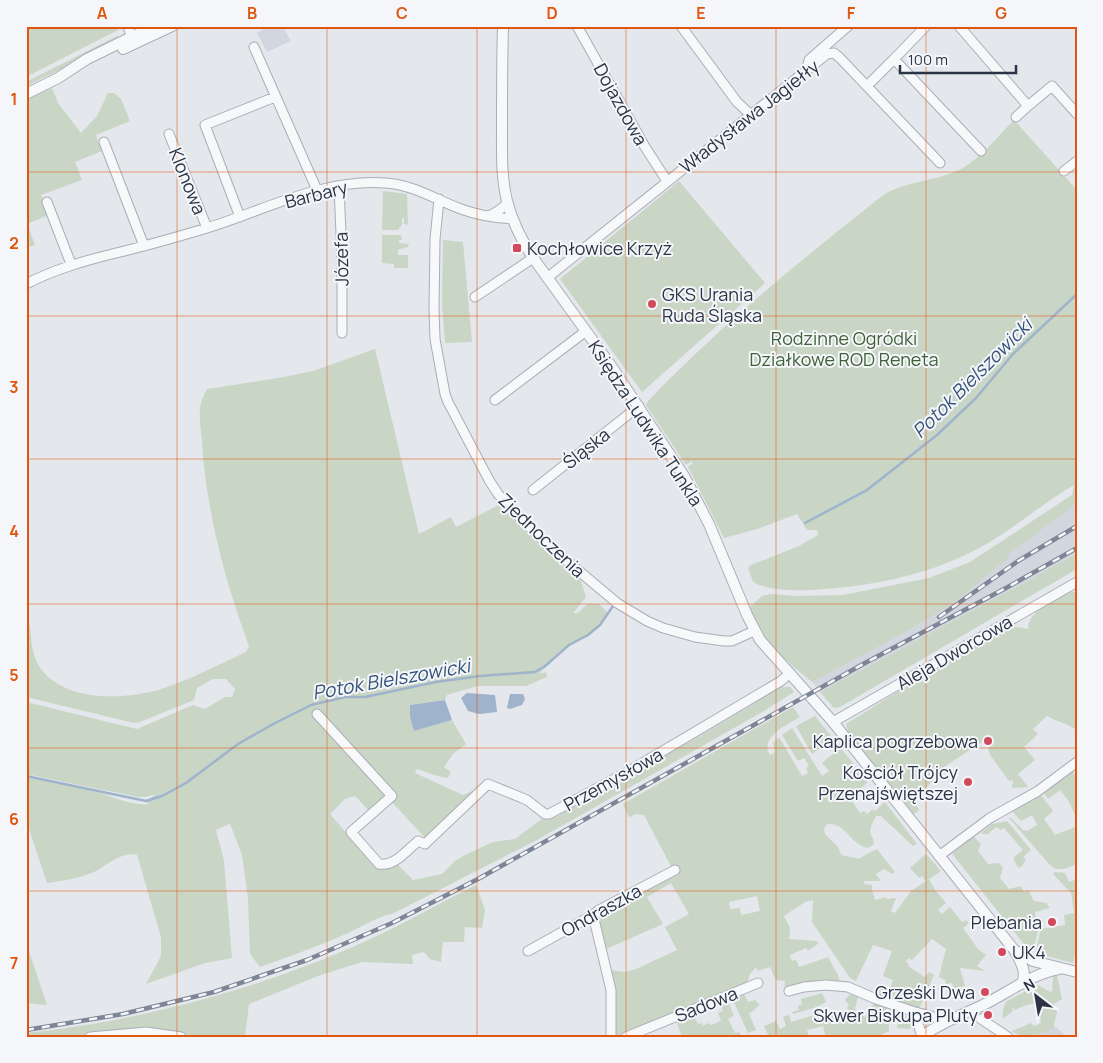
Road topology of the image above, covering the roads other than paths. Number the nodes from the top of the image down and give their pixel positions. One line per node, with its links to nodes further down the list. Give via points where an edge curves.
1 (128, 26): 10 (street)
2 (154, 26): 10 (street)
3 (172, 26): 10 (street)
4 (503, 26): 32 (street, Księdza Ludwika Tunkla, via 502,164)
5 (577, 26): 27 (street, Dojazdowa)
6 (681, 26): 19 (street, via 737,102)
7 (848, 26): 13 (street, via 809,60)
8 (926, 26): 12 (street)
9 (959, 26): 17 (street)
10 (132, 41): 15 (street)
11 (254, 47): 16 (street)
12 (894, 58): 14 (street); 23 (street)
13 (807, 70): 14 (street, Władysława Jagiełły, via 827,54 834,53); 19 (street, Władysława Jagiełły)
14 (867, 86): 25 (street, Władysława Jagiełły)
15 (26, 94)
16 (275, 97): 29 (street); 34 (street, via 205,125)
17 (1028, 106): 18 (street, via 1052,86); 20 (street)
18 (1077, 114)
19 (751, 115): 27 (street, Władysława Jagiełły)
20 (1016, 117)
21 (169, 134): 36 (street, Klonowa)
22 (104, 142): 37 (street)
23 (981, 151)
24 (1077, 161): 26 (street)
25 (940, 163)
26 (1064, 171)
27 (667, 181): 40 (street, Władysława Jagiełły)
28 (340, 186): 29 (street, Barbary); 30 (street, Barbary, via 369,183 401,185); 44 (street, Józefa)
29 (317, 190): 34 (street, Barbary)
30 (439, 199): 33 (street, Barbary); 49 (street, Zjednoczenia, via 434,310 435,339 444,385 448,402 498,494 533,532 575,569 617,603 646,621 695,637 724,641 737,640)
31 (47, 202): 39 (street)
32 (508, 203): 33 (street); 35 (street, Księdza Ludwika Tunkla)
33 (488, 216): 35 (street, Barbary)
34 (240, 217): 36 (street, Barbary)
35 (513, 219): 38 (street, Księdza Ludwika Tunkla)
36 (208, 228): 37 (street, Barbary)
37 (144, 246): 39 (street, Barbary)
38 (533, 258): 40 (street, Księdza Ludwika Tunkla); 42 (street)
39 (71, 264): 41 (street, Barbary)
40 (547, 278): 43 (street, Księdza Ludwika Tunkla)
41 (26, 284)
42 (475, 297)
43 (586, 331): 45 (street); 46 (street, Księdza Ludwika Tunkla)
44 (342, 333)
45 (495, 400)
46 (639, 406): 47 (street, Śląska); 49 (street, Księdza Ludwika Tunkla, via 696,496)
47 (533, 490)
48 (1077, 582): 52 (street, Aleja Dworcowa)
49 (754, 631): 50 (street, Księdza Ludwika Tunkla)
50 (790, 673): 51 (street, Przemysłowa, via 673,745 549,814 520,796 488,784 425,844 416,842 389,864 379,864 351,832 392,796); 52 (street, Księdza Ludwika Tunkla)
51 (317, 714)
52 (833, 722): 54 (street, Księdza Ludwika Tunkla)
53 (1077, 762): 54 (street, via 1038,791 990,818)
54 (939, 856): 58 (street, Księdza Ludwika Tunkla)
55 (675, 870): 56 (street, Ondraszka)
56 (593, 915): 57 (street, Ondraszka); 70 (street, via 611,990)
57 (528, 951)
58 (1015, 951): 59 (street, Księdza Ludwika Tunkla); 62 (street, Księdza Ludwika Tunkla, via 1024,968)
59 (1059, 969): 60 (street, Księdza Ludwika Tunkla); 62 (street, via 1040,974)
60 (1077, 972)
61 (758, 983): 71 (street, Sadowa)
62 (1022, 984): 66 (street)
63 (789, 991): 64 (street, via 826,985 848,987)
64 (912, 1011): 66 (street); 72 (street)
65 (981, 1019): 73 (street)
66 (943, 1023): 72 (street)
67 (168, 1035): 68 (street, via 146,1032); 69 (street)
68 (90, 1037)
69 (181, 1037)
70 (611, 1037)
71 (626, 1037)
72 (921, 1037)
73 (1008, 1037)

